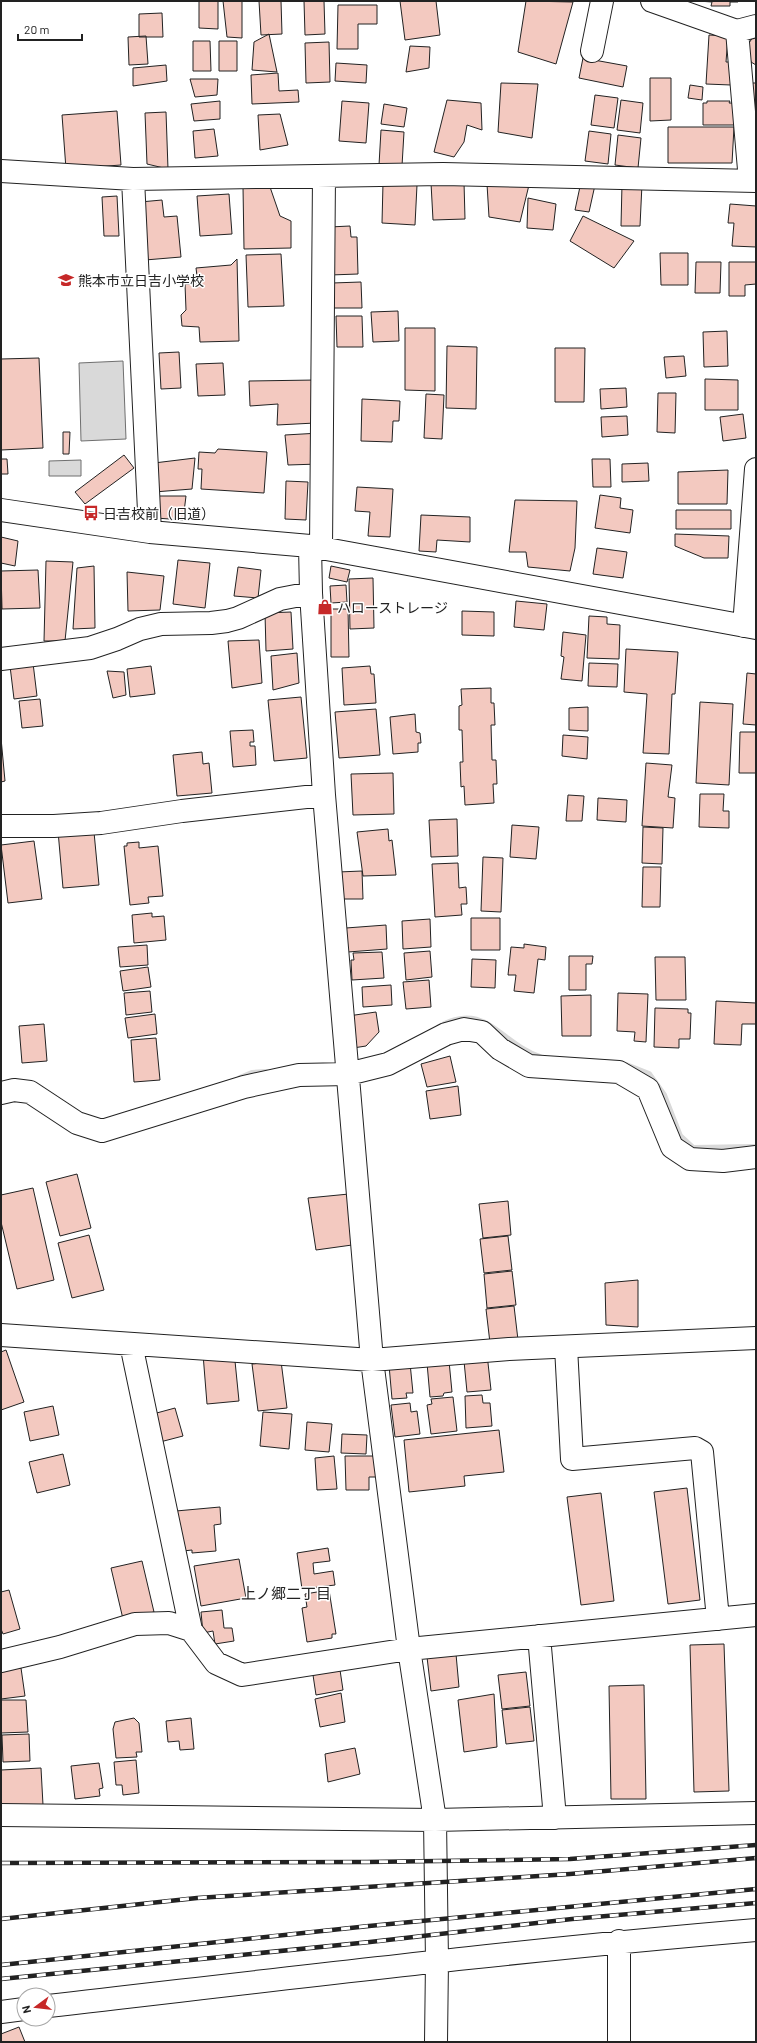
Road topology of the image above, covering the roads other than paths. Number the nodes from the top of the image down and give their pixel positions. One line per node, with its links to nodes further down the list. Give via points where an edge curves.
1 (602, 1): 4 (street)
2 (652, 1): 3 (street)
3 (747, 29): 8 (street)
4 (592, 51)
5 (1, 171): 7 (street)
6 (324, 176): 7 (street); 8 (street, via 443,174); 12 (street)
7 (132, 179): 11 (street)
8 (753, 181)
9 (756, 469): 14 (street)
10 (1, 510): 11 (street)
11 (150, 532): 12 (street)
12 (316, 547): 13 (street); 14 (street)
13 (311, 593): 15 (street, via 280,599 228,621 161,624 90,648); 16 (street)
14 (750, 627)
15 (1, 659)
16 (324, 796): 17 (street, via 182,811 101,823); 18 (street)
17 (1, 826)
18 (348, 1074): 19 (street, via 299,1075 244,1087 102,1131 77,1123 30,1092); 20 (street, via 388,1064 446,1034 464,1028 482,1032 500,1049 529,1066 619,1072 648,1089 672,1147 690,1159 724,1160); 25 (street)
19 (1, 1092)
20 (756, 1157)
21 (1, 1335): 23 (street)
22 (756, 1338): 24 (street)
23 (131, 1344): 25 (street); 28 (street)
24 (566, 1347): 25 (street); 27 (street, via 572,1459 695,1448 702,1452)
25 (372, 1360): 30 (street)
26 (756, 1615): 27 (street)
27 (718, 1619): 29 (street)
28 (191, 1630): 30 (street, via 216,1663 242,1675); 31 (street, via 169,1624 135,1624 60,1647)
29 (539, 1636): 30 (street); 34 (street)
30 (409, 1649): 35 (street)
31 (1, 1661)
32 (756, 1813): 34 (street)
33 (1, 1815): 35 (street)
34 (555, 1818): 35 (street)
35 (435, 1820): 38 (street)
36 (756, 1930): 37 (street)
37 (619, 1942): 38 (street); 43 (street)
38 (437, 1961): 39 (street); 42 (street)
39 (56, 2005)
40 (16, 2010): 41 (street)
41 (1, 2012)
42 (436, 2042)
43 (619, 2042)

